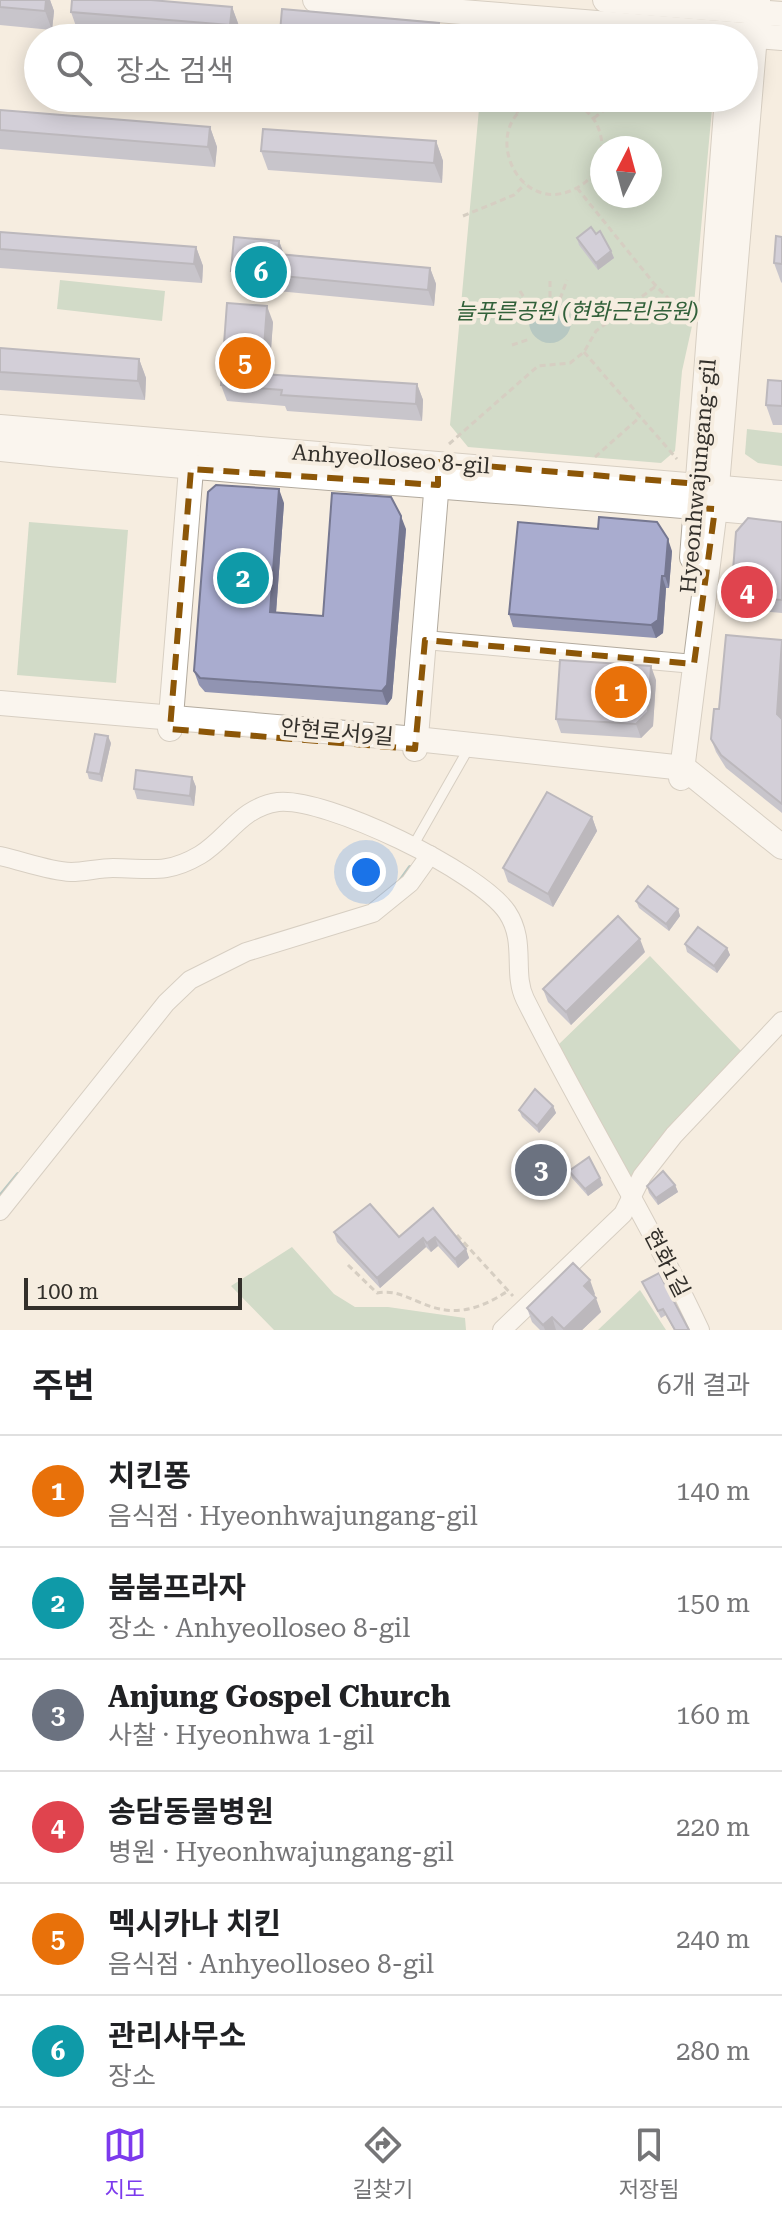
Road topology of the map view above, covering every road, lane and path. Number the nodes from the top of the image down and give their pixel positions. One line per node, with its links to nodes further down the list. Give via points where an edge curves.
1 (315, 0): 4 (street)
2 (605, 0): 3 (street)
3 (754, 12): 5 (street)
4 (593, 24)
5 (782, 38)
6 (517, 112): 12 (path)
7 (521, 112): 12 (path)
8 (588, 112): 13 (path)
9 (602, 112): 13 (path)
10 (726, 112): 40 (street, Hyeonhwajungang-gil)
11 (744, 112): 40 (street)
12 (518, 115): 16 (path, via 510,127 507,155)
13 (594, 118): 14 (path)
14 (599, 136)
15 (590, 176): 17 (path)
16 (525, 184): 17 (path, via 546,193); 18 (path, via 514,195)
17 (577, 188): 21 (path)
18 (463, 216)
19 (550, 278): 23 (path)
20 (567, 280): 24 (path)
21 (656, 286): 28 (path); 31 (path, via 596,331)
22 (520, 291): 25 (path)
23 (550, 297)
24 (560, 299)
25 (530, 307)
26 (507, 315): 27 (path)
27 (525, 316)
28 (700, 329)
29 (530, 339): 30 (path)
30 (512, 345)
31 (584, 352): 32 (path); 37 (path, via 570,363 538,366)
32 (640, 417): 35 (path); 36 (path)
33 (0, 427): 37 (street, Anhyeolloseo 8-gil)
34 (0, 449): 38 (street, Anhyeolloseo 8-gil)
35 (677, 459)
36 (591, 461)
37 (439, 467): 38 (street, Anhyeolloseo 8-gil); 40 (street, Anhyeolloseo 8-gil); 42 (street)
38 (191, 469): 46 (street)
39 (782, 493): 40 (street, Anhyeolloseo 8-gil)
40 (707, 497): 41 (street, Anhyeolloseo 8-gil); 43 (street, Hyeonhwajungang-gil)
41 (782, 515)
42 (425, 640): 43 (street); 47 (street)
43 (688, 664): 49 (street, Hyeonhwajungang-gil)
44 (0, 703): 46 (street, 안현로서9길)
45 (0, 716): 46 (street, 안현로서9길)
46 (170, 723): 47 (street, 안현로서9길)
47 (416, 744): 48 (street, 안현로서9길); 49 (street, 안현로서9길)
48 (466, 753): 49 (street, 안현로서9길); 51 (lane)
49 (677, 772): 50 (street); 53 (street)
50 (782, 847)
51 (421, 850): 52 (street, 현화1길, via 295,801 253,810 202,854 160,871 68,872); 55 (street, 현화1길, via 506,910 518,933 523,995); 56 (street, via 410,883 373,913 246,952 190,980)
52 (0, 856)
53 (782, 857)
54 (782, 1021): 55 (street, via 674,1135 642,1176)
55 (634, 1196): 60 (street, via 623,1214); 62 (street, 현화1길)
56 (0, 1211)
57 (457, 1235): 59 (path)
58 (348, 1265): 59 (path, via 377,1293 392,1291 457,1313 482,1307)
59 (508, 1291): 60 (path)
60 (525, 1307): 61 (street)
61 (502, 1330)
62 (700, 1330)

